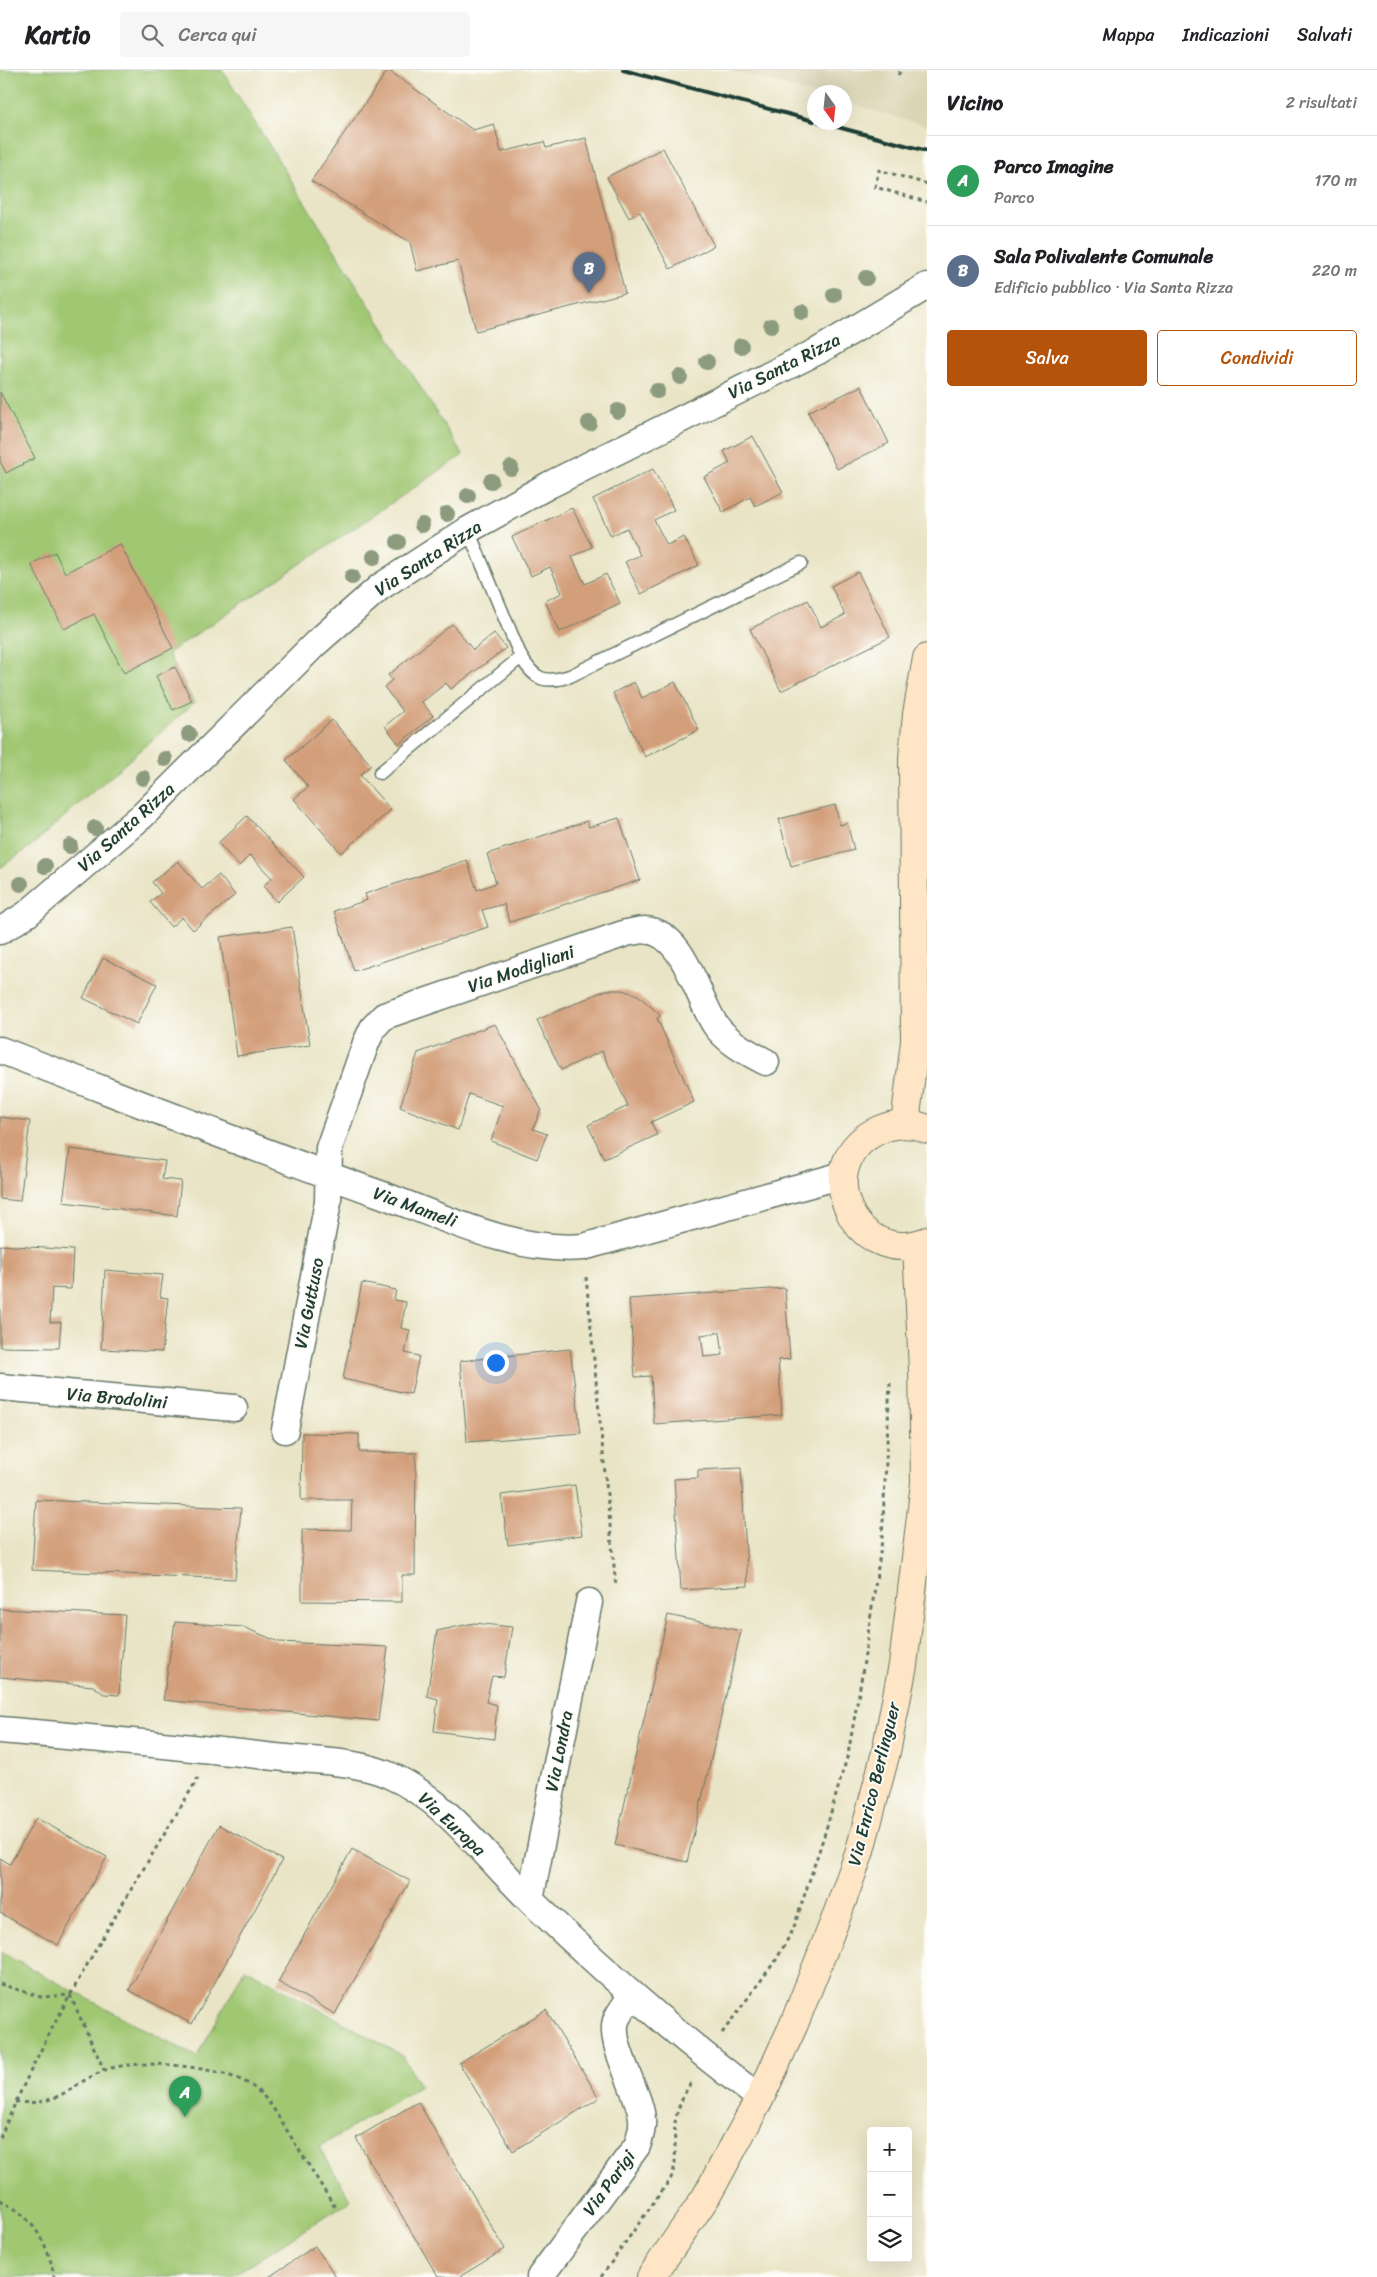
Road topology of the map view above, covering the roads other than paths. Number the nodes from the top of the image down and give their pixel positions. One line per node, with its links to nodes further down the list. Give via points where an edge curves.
1 (927, 286): 2 (street, Via Santa Rizza, via 818,351 557,481)
2 (468, 530): 4 (lane); 7 (street, Via Santa Rizza, via 380,587 348,613 143,815 27,914)
3 (800, 563): 4 (lane, via 570,676 552,682 540,679)
4 (521, 657): 6 (lane)
5 (927, 658): 10 (street, Via Enrico Berlinguer, via 913,758)
6 (380, 773)
7 (0, 931)
8 (0, 1050): 11 (street, Via Mameli)
9 (766, 1062): 11 (street, Via Modigliani, via 729,1040 717,1026 673,944 660,934 646,930 626,933 384,1016 366,1043 328,1148)
10 (916, 1126): 12 (street, Via Enrico Berlinguer, via 880,1130 858,1144)
11 (328, 1175): 12 (street, Via Mameli, via 514,1241 554,1248 583,1247); 16 (street, Via Guttuso, via 328,1202)
12 (843, 1175): 13 (street, Via Enrico Berlinguer, via 843,1196 849,1214 862,1230 878,1241 897,1246)
13 (922, 1243): 21 (street, Via Enrico Berlinguer, via 925,1483 902,1664 886,1752 859,1854 838,1914)
14 (0, 1388): 15 (street, Via Brodolini)
15 (234, 1408)
16 (285, 1430)
17 (589, 1602): 19 (street, Via Londra)
18 (0, 1730): 19 (street, Via Europa, via 358,1766 394,1778 421,1793 445,1812)
19 (530, 1900): 20 (street, Via Europa)
20 (632, 1995): 21 (street, Via Europa, via 706,2058); 22 (street, Via Parigi, via 617,2018 615,2028 638,2101 641,2135 637,2146)
21 (760, 2098): 23 (street, Via Enrico Berlinguer, via 706,2197)
22 (540, 2277)
23 (651, 2277)

